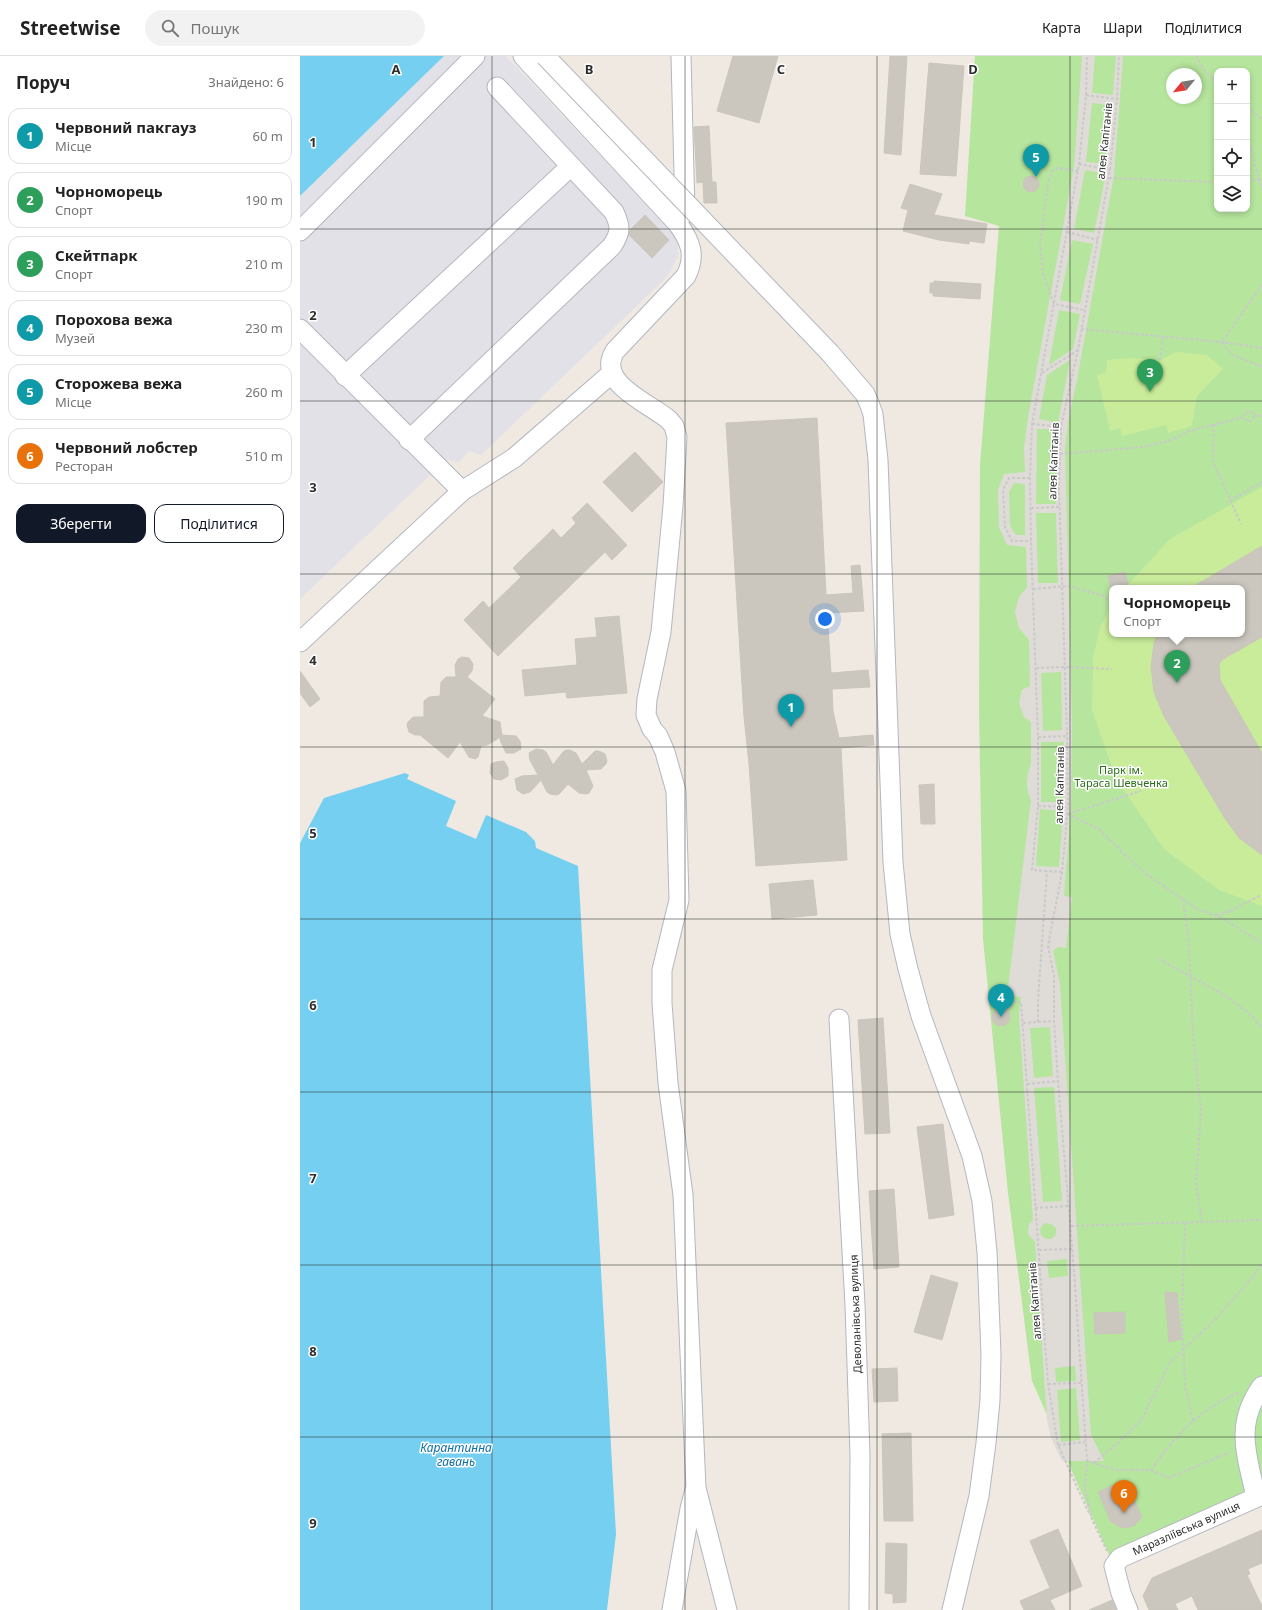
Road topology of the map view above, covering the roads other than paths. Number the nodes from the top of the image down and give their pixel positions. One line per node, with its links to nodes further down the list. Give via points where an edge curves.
1 (475, 56): 7 (street)
2 (523, 56): 8 (street)
3 (545, 56): 22 (street, bridge, via 830,353 865,394 873,414 878,460 893,862 900,934 921,1016 972,1156 982,1202 987,1252 991,1354 987,1436 979,1496)
4 (681, 56): 8 (street)
5 (497, 87): 6 (street)
6 (571, 166): 11 (street); 12 (street, via 614,212 620,224 618,236 612,246)
7 (300, 231)
8 (686, 234): 10 (street, via 692,258 686,276 615,351 610,361)
9 (300, 329): 11 (street)
10 (612, 373): 13 (street, via 514,458); 17 (street, via 628,392 669,420 674,426 676,437 673,506 661,632 646,715 665,752 676,791 679,900 662,970 662,1003 668,1083 683,1195)
11 (345, 376): 12 (street)
12 (409, 440): 13 (street)
13 (462, 491): 14 (street)
14 (300, 642)
15 (839, 1019): 21 (street, Деволанівська вулиця, via 856,1321 860,1456)
16 (1262, 1386): 18 (street, via 1247,1416 1244,1430 1244,1445)
17 (696, 1488): 19 (street); 20 (street)
18 (1259, 1496): 23 (street, Маразліївська вулиця, via 1120,1558 1114,1566)
19 (672, 1610)
20 (727, 1610)
21 (858, 1610)
22 (952, 1610)
23 (1128, 1610)

